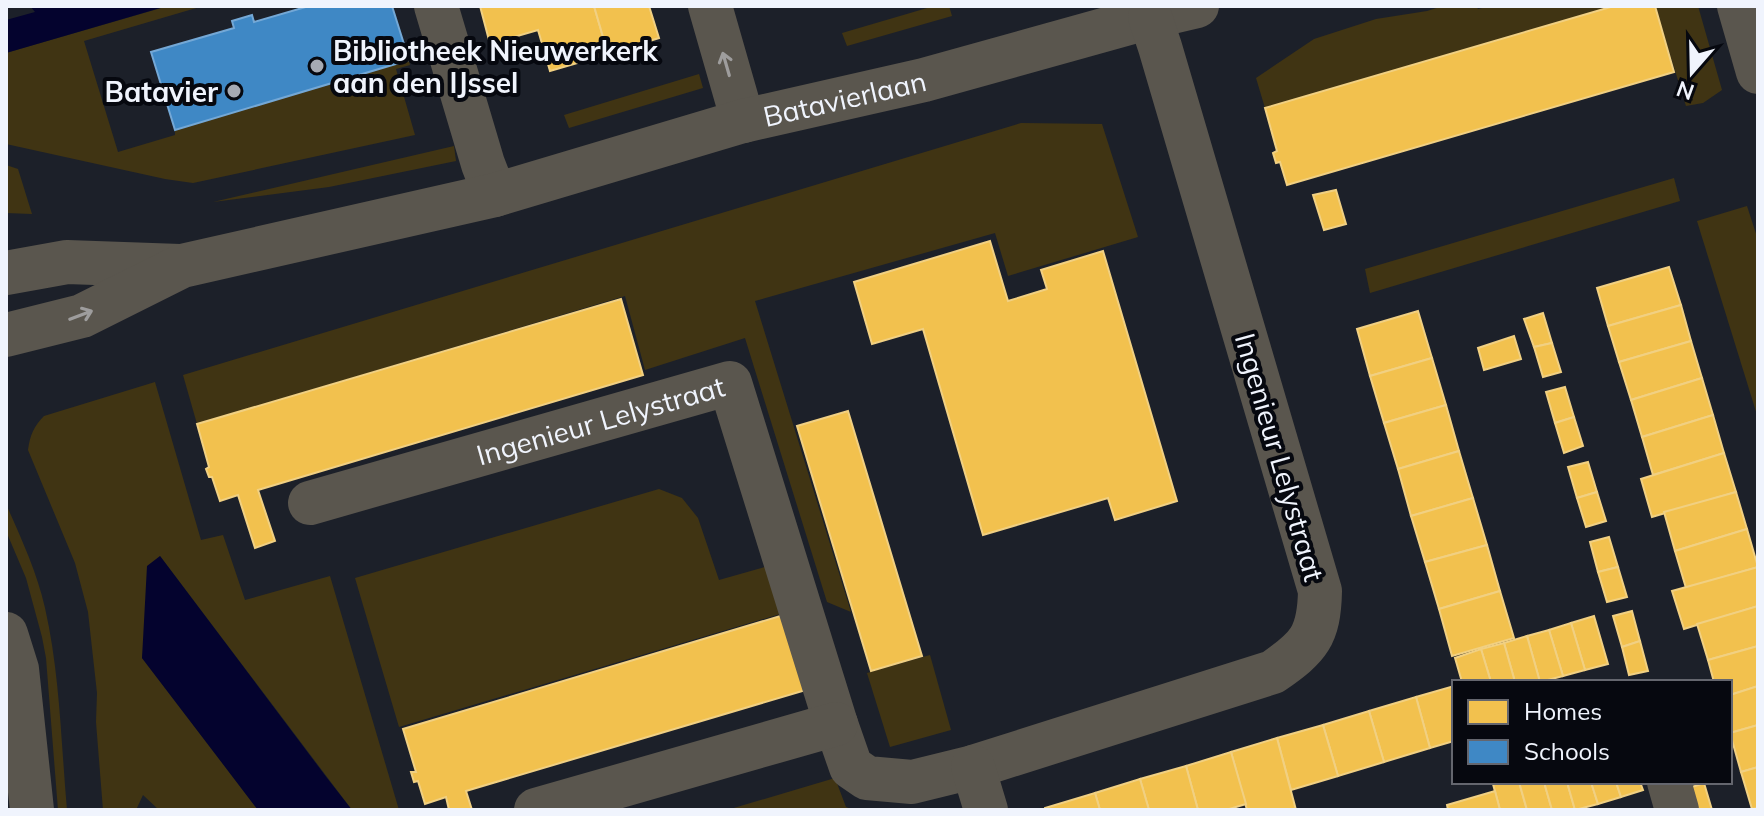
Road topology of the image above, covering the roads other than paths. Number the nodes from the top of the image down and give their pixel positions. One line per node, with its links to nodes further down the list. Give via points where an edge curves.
1 (436, 6): 8 (street)
2 (710, 6): 7 (street, one-way to 2)
3 (1197, 6): 5 (street, Batavierlaan)
4 (1739, 6): 6 (street)
5 (1150, 17): 7 (street, Batavierlaan, via 924,80); 15 (street, Ingenieur Lelystraat, via 1320,591 1319,615 1312,638 1273,672)
6 (1758, 72)
7 (743, 121): 8 (street, Batavierlaan)
8 (495, 195): 9 (street, Batavierlaan)
9 (182, 266): 10 (street, Batavierlaan, via 67,262); 11 (street, Batavierlaan, one-way to 9, via 82,316)
10 (6, 273)
11 (6, 335)
12 (310, 503): 14 (street, Ingenieur Lelystraat, via 730,383)
13 (6, 634): 17 (street, via 17,669)
14 (836, 724): 15 (street, Ingenieur Lelystraat, via 851,767 867,778 912,782); 18 (street)
15 (973, 767): 19 (street)
16 (1670, 784): 20 (street)
17 (32, 810)
18 (536, 810)
19 (986, 810)
20 (1677, 810)

